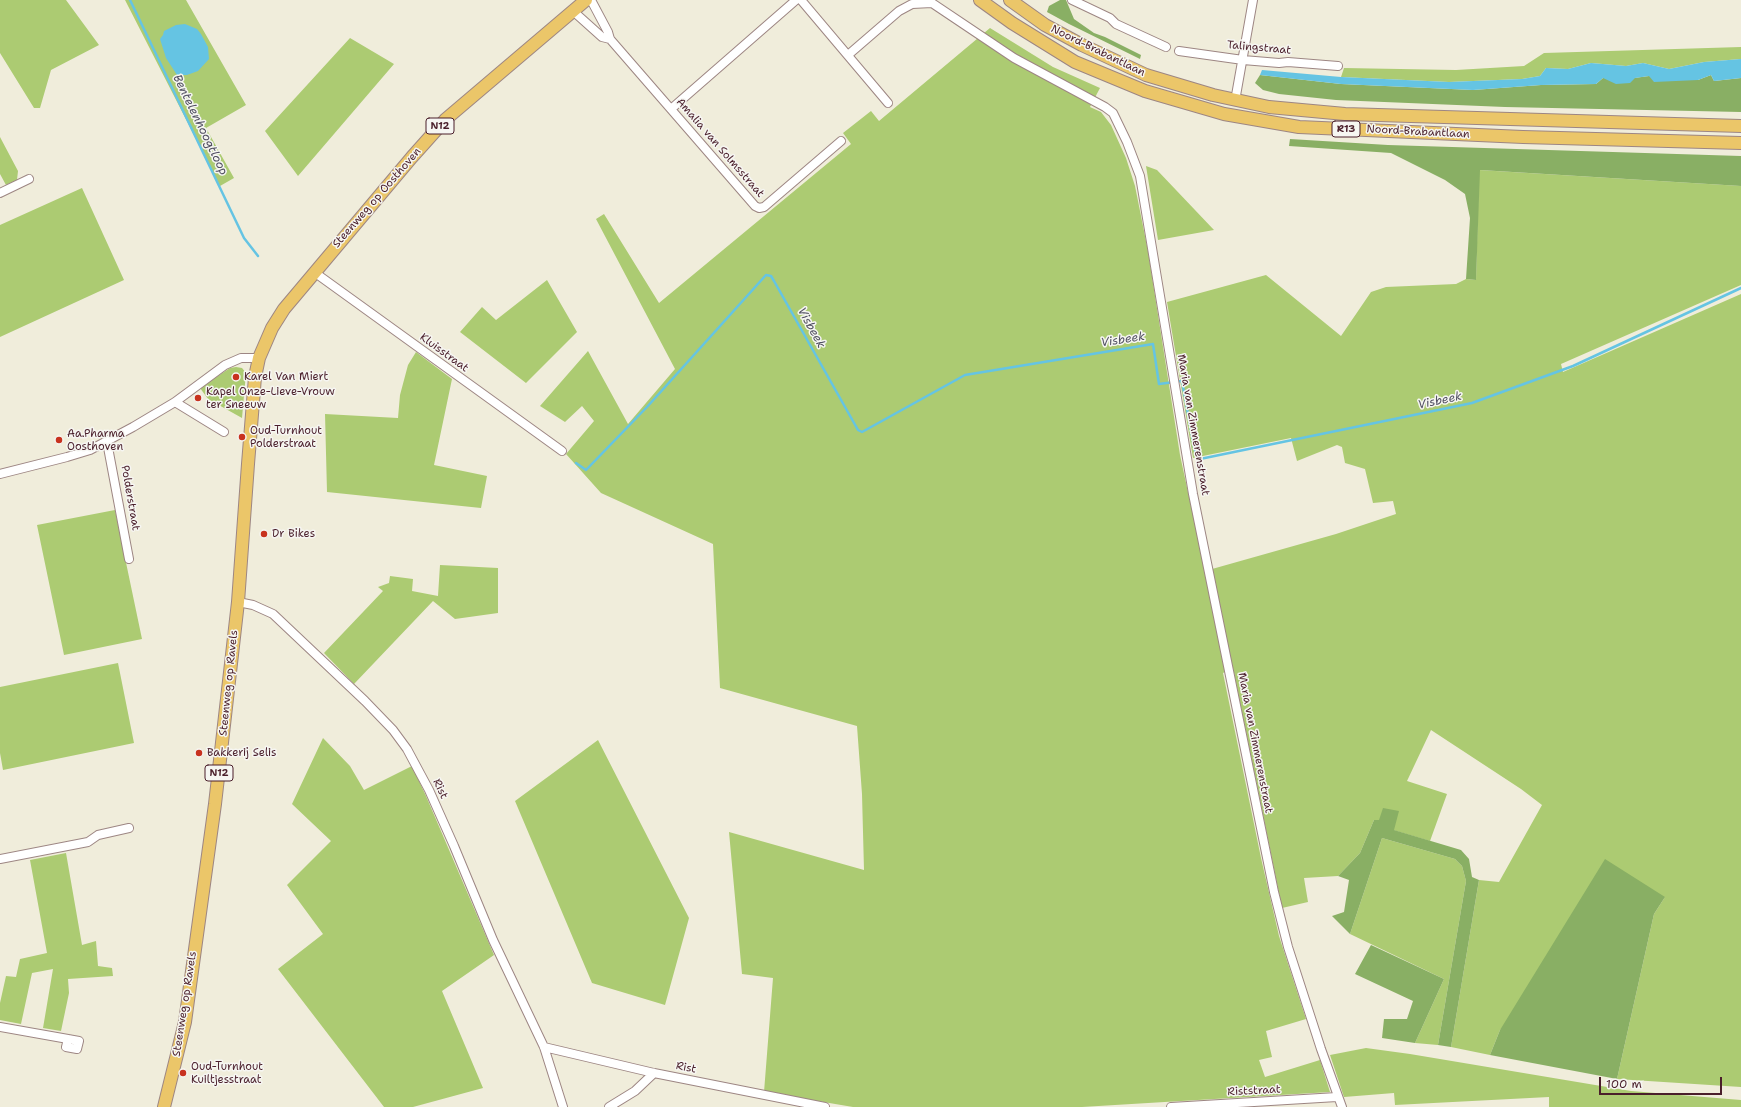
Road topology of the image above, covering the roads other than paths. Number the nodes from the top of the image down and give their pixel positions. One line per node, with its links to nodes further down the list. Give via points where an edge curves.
1 (586, 0): 9 (main road, Steenweg op Oosthoven / N12)
2 (591, 0): 10 (street, Amalia van Solmsstraat)
3 (796, 0): 18 (street)
4 (801, 0): 13 (street)
5 (980, 0): 21 (main road, Noord-Brabantlaan / R13, via 1075,62 1145,91 1224,114 1299,127)
6 (1010, 0): 16 (main road, Noord-Brabantlaan / R13, via 1045,25 1146,75)
7 (1072, 0): 11 (street)
8 (1253, 0): 14 (street)
9 (573, 11): 10 (street, Amalia van Solmsstraat, via 602,36); 24 (main road, Steenweg op Oosthoven / N12, via 446,119)
10 (610, 39): 18 (street, Amalia van Solmsstraat)
11 (1166, 47)
12 (1179, 50): 14 (street, Talingstraat)
13 (848, 55): 17 (street); 39 (street, Maria van Zimmerenstraat, via 899,11 912,4 932,2 1014,58 1105,107 1113,114 1127,142 1141,183 1193,494 1274,892 1288,947)
14 (1242, 60): 15 (street, Talingstraat); 16 (street)
15 (1338, 66)
16 (1235, 100): 19 (main road, Noord-Brabantlaan / R13, via 1269,107 1345,114)
17 (888, 103)
18 (671, 109): 20 (street, Amalia van Solmsstraat, via 759,208 764,207)
19 (1741, 126)
20 (841, 141)
21 (1741, 143)
22 (29, 179): 23 (street)
23 (0, 193)
24 (314, 272): 25 (main road, Steenweg op Ravels / N12, via 276,321); 29 (street, Kluisstraat)
25 (259, 358): 26 (street, via 232,361); 32 (main road, Steenweg op Ravels / N12, via 255,377)
26 (175, 402): 27 (street); 28 (street)
27 (224, 432)
28 (107, 442): 30 (street, via 83,453); 31 (street, Polderstraat)
29 (562, 451)
30 (0, 474)
31 (129, 559)
32 (238, 602): 37 (street, Rist, via 253,605 272,614 365,701 407,749 432,797 493,940); 40 (main road, Steenweg op Ravels / N12, via 214,812 185,1022)
33 (129, 828): 34 (street, via 98,835 88,842)
34 (0, 859)
35 (0, 1027): 36 (street)
36 (68, 1039)
37 (544, 1047): 38 (street, Rist); 41 (street, Rist)
38 (654, 1073): 42 (street, via 635,1091); 43 (street, Rist)
39 (1337, 1097): 44 (street, Riststraat); 45 (street)
40 (164, 1107)
41 (564, 1107)
42 (609, 1107)
43 (825, 1107)
44 (1171, 1107)
45 (1342, 1107)

